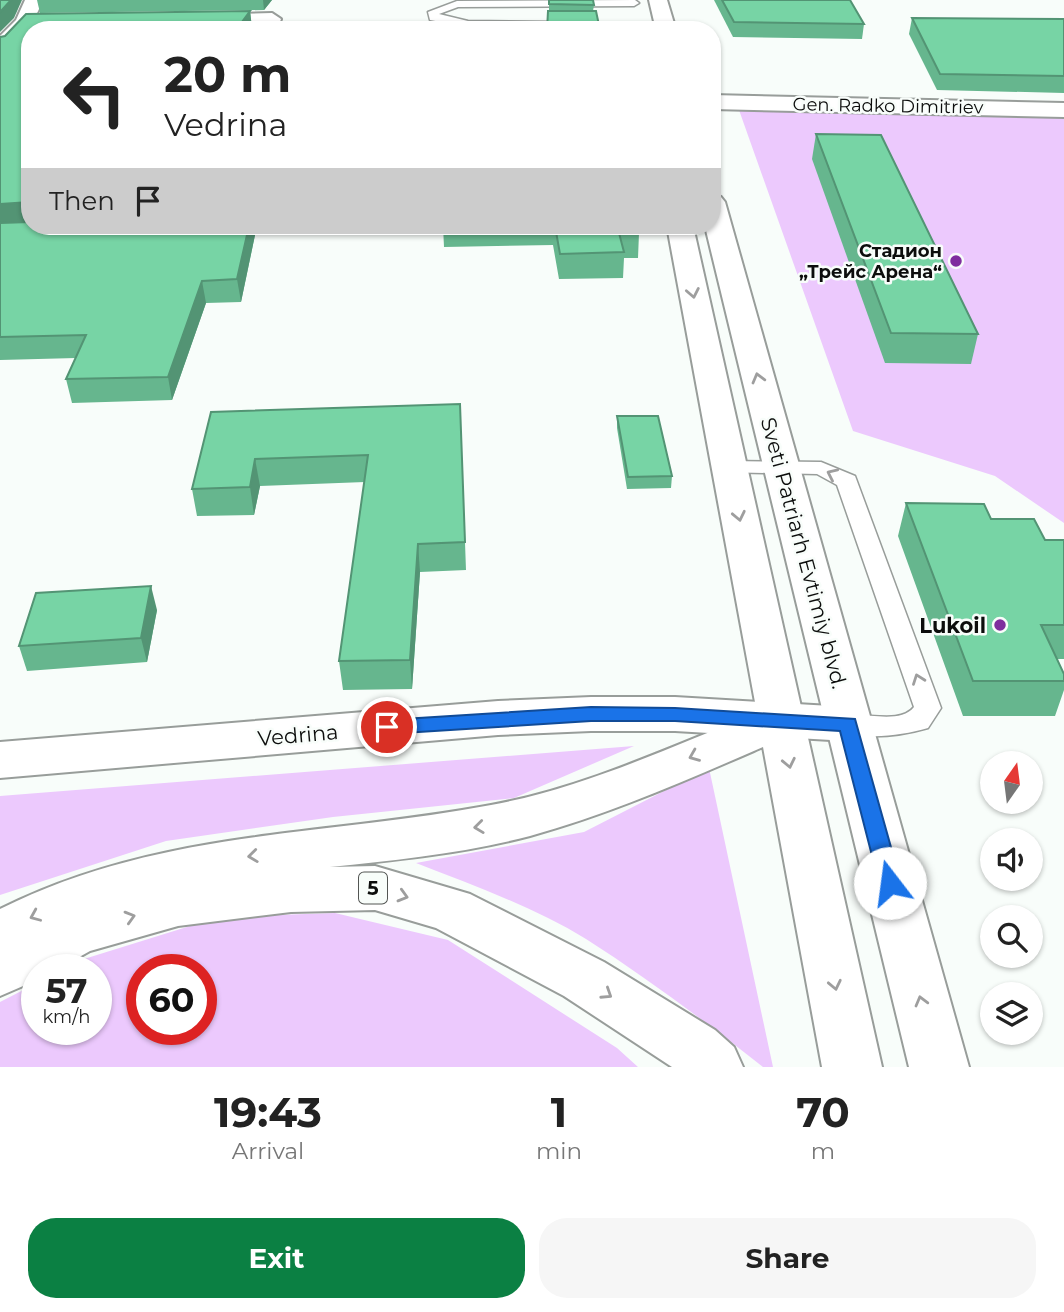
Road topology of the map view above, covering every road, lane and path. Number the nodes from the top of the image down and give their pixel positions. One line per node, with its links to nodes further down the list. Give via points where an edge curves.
1 (34, 0): 4 (main road)
2 (659, 0): 9 (main road)
3 (634, 1): 7 (lane, via 457,4 433,12 434,18); 8 (main road)
4 (24, 21)
5 (171, 21): 6 (main road)
6 (270, 21)
7 (448, 21)
8 (638, 21)
9 (664, 21)
10 (21, 25): 11 (main road)
11 (0, 47)
12 (721, 102): 13 (main road, Gen. Radko Dimitriev)
13 (1064, 110)
14 (707, 235): 17 (main road, Sveti Patriarh Evtimiy blvd., one-way to 17)
15 (712, 235): 16 (main road, Sveti Patriarh Evtimiy blvd., one-way to 15)
16 (782, 466): 17 (lane); 19 (main road, Sveti Patriarh Evtimiy blvd.); 19 (lane, one-way to 16, via 898,726 918,721 928,708 847,481 821,468)
17 (729, 467): 18 (main road, Sveti Patriarh Evtimiy blvd., one-way to 18)
18 (780, 722): 19 (main road, Vedrina); 20 (main road, Vedrina, via 663,714 498,718); 21 (main road, one-way to 21, via 572,806 491,826 206,862 110,886 28,918); 24 (main road, Sveti Patriarh Evtimiy blvd., one-way to 24)
19 (848, 724): 25 (main road, Sveti Patriarh Evtimiy blvd., one-way to 19)
20 (0, 760)
21 (0, 935)
22 (0, 972): 23 (main road, 5, one-way to 23, via 76,932 178,904 290,890 375,888 451,910 584,979 694,1049)
23 (713, 1067)
24 (852, 1067)
25 (939, 1067)

